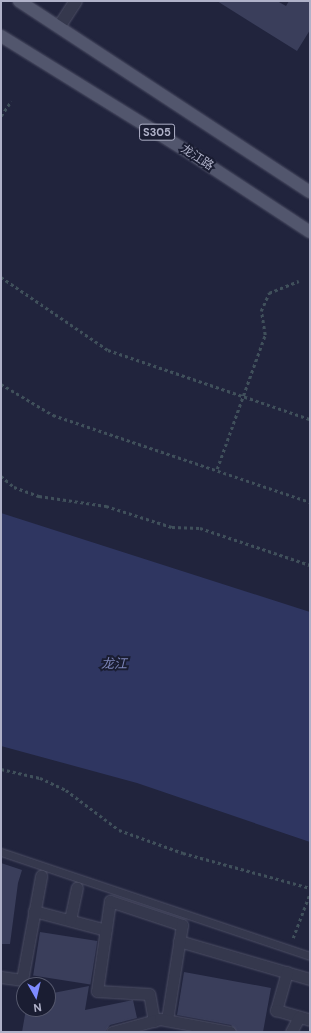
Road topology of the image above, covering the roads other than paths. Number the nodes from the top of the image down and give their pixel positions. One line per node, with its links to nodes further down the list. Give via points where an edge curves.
1 (19, 1): 3 (main road, S305)
2 (76, 1): 3 (street)
3 (59, 27): 5 (main road, S305)
4 (1, 36): 6 (main road, 龙江路 / S305, via 196,156)
5 (310, 192)
6 (310, 232)
7 (1, 852): 14 (lane)
8 (40, 876): 10 (street)
9 (77, 888): 11 (street)
10 (34, 910): 11 (street); 16 (street, via 22,980)
11 (70, 920): 12 (street)
12 (106, 930): 13 (street, via 110,901 182,925); 20 (street, via 97,991 149,994)
13 (179, 941): 15 (street); 19 (street)
14 (310, 956)
15 (287, 972): 17 (street); 18 (street, via 276,1010)
16 (1, 977)
17 (310, 979)
18 (305, 1018): 23 (street)
19 (167, 1020): 20 (street); 22 (street)
20 (154, 1021): 21 (street)
21 (112, 1032)
22 (230, 1032)
23 (291, 1032)

